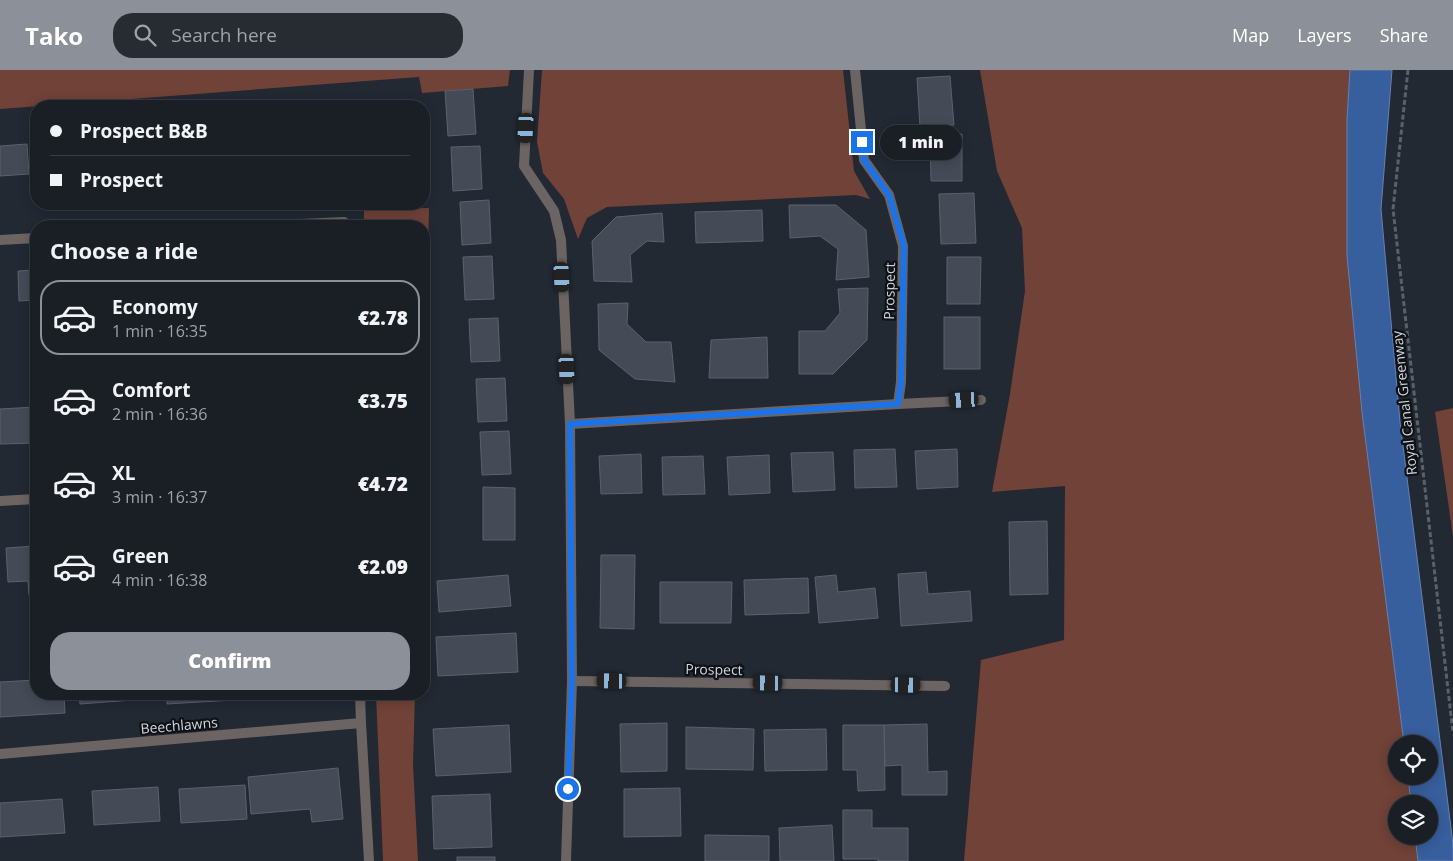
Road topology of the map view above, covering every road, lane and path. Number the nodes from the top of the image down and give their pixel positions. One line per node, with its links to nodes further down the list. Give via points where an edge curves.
1 (529, 70): 8 (street, via 524,166 554,210 561,240)
2 (855, 70): 7 (street, Prospect, via 864,160 889,195 904,246)
3 (1408, 70): 15 (path, Royal Canal Greenway, via 1394,210)
4 (30, 238): 5 (street)
5 (0, 240)
6 (980, 400): 7 (street)
7 (898, 404): 8 (street)
8 (570, 424): 11 (street)
9 (30, 498): 10 (street)
10 (0, 500)
11 (572, 681): 12 (street, Prospect); 18 (street)
12 (945, 686)
13 (360, 700): 14 (street)
14 (361, 723): 16 (street, Beechlawns); 17 (street)
15 (1453, 733)
16 (0, 754)
17 (369, 861)
18 (566, 861)

